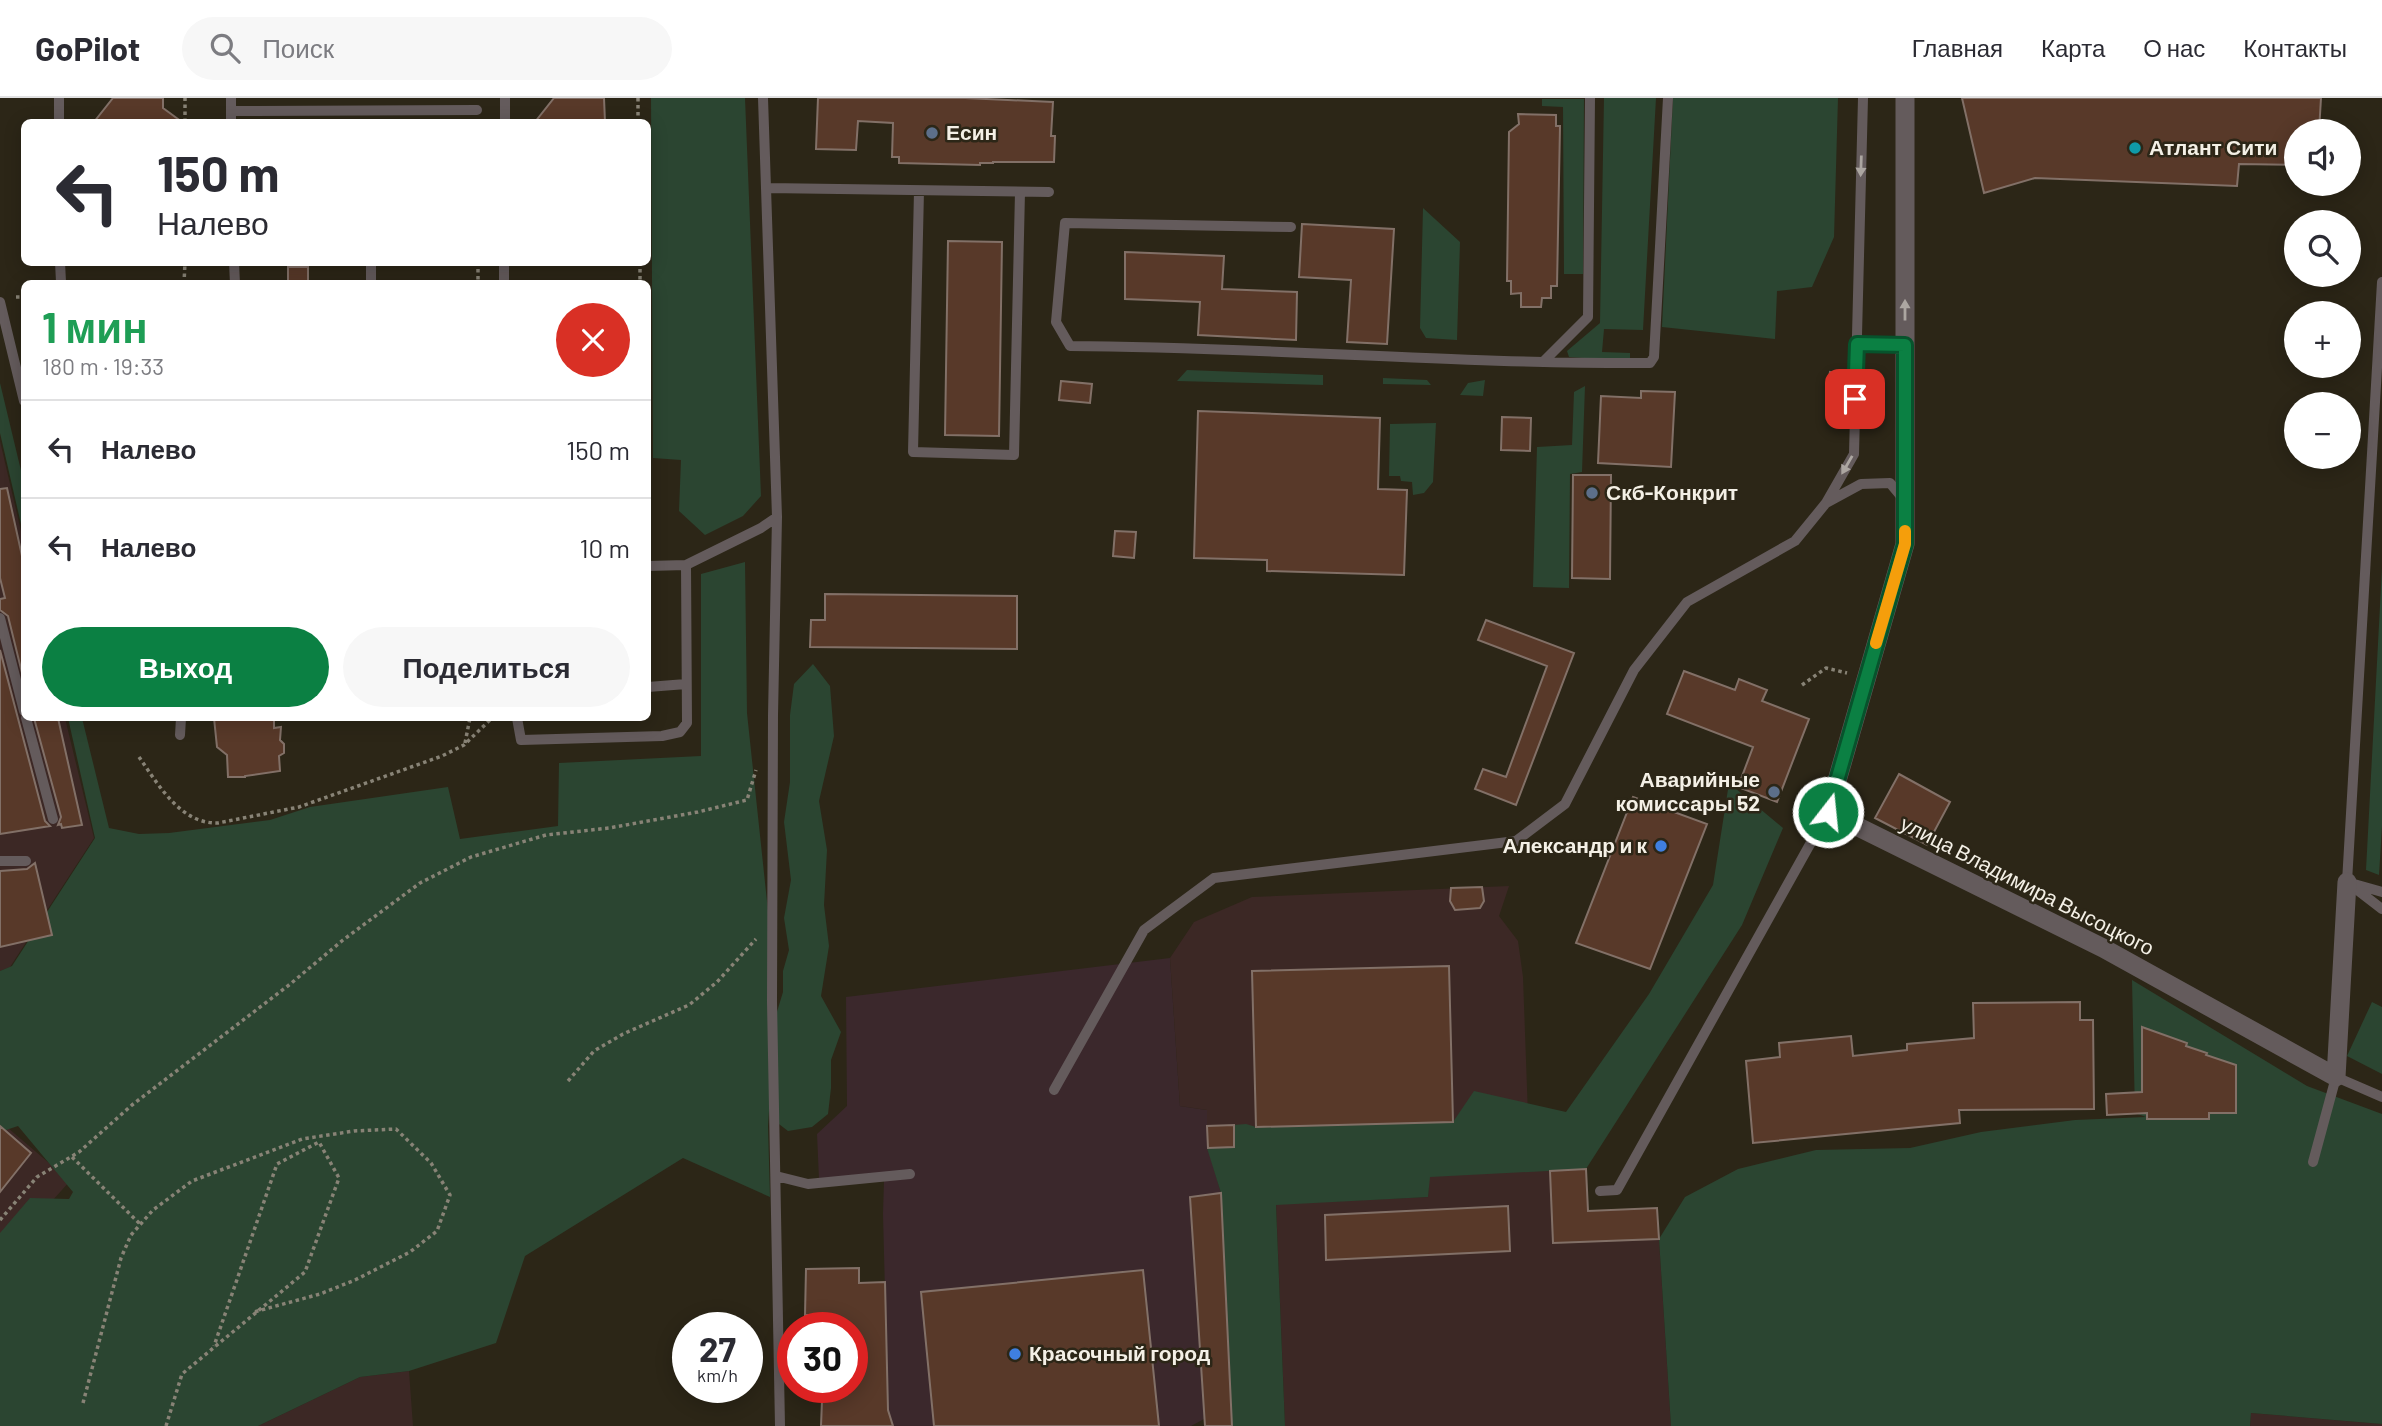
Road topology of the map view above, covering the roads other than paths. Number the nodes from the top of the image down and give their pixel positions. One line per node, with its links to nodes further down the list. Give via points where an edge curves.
1 (59, 98): 11 (lane)
2 (231, 98): 10 (lane)
3 (505, 98): 12 (lane)
4 (764, 98): 13 (lane)
5 (1590, 98): 22 (lane, via 1590,307 1588,317)
6 (1668, 98): 22 (lane, via 1653,361)
7 (1863, 98): 20 (lane, one-way to 20)
8 (1905, 98): 21 (street, one-way to 8)
9 (477, 110): 10 (lane)
10 (231, 117)
11 (59, 119)
12 (505, 119)
13 (767, 188): 14 (lane); 26 (lane)
14 (919, 191): 15 (lane); 15 (lane, via 913,452 1001,454 1014,454)
15 (1020, 192): 16 (lane)
16 (1049, 192)
17 (1291, 227): 22 (lane, via 1065,223 1056,322 1070,346)
18 (2382, 282): 41 (lane)
19 (0, 302): 23 (lane)
20 (1857, 344): 21 (lane); 25 (lane, one-way to 25, via 1854,454)
21 (1905, 345): 24 (street)
22 (1545, 360)
23 (21, 389)
24 (1905, 501): 25 (lane, via 1890,483 1861,484); 37 (street, via 1905,544)
25 (1826, 503): 45 (lane, via 1795,541 1687,603 1634,670 1565,804 1516,841 1214,878 1144,930)
26 (777, 516): 27 (lane); 49 (lane, via 772,1002)
27 (686, 565): 28 (lane); 30 (lane)
28 (651, 566)
29 (0, 618): 32 (lane)
30 (686, 684): 31 (lane); 35 (lane, via 687,723 680,732 662,736 521,740)
31 (651, 687)
32 (21, 699)
33 (27, 721): 38 (lane)
34 (181, 721): 36 (lane)
35 (518, 721)
36 (180, 736)
37 (1828, 812): 44 (street, улица Владимира Высоцкого, via 2104,948); 50 (lane, via 1617,1190)
38 (53, 819)
39 (0, 861): 40 (lane)
40 (26, 861)
41 (2347, 882): 42 (lane); 43 (lane); 44 (street)
42 (2382, 892)
43 (2382, 909)
44 (2336, 1077): 46 (lane); 47 (lane)
45 (1054, 1090)
46 (2382, 1097)
47 (2313, 1162)
48 (910, 1174): 49 (lane, via 808,1184)
49 (776, 1176): 51 (lane)
50 (1600, 1191)
51 (780, 1426)

